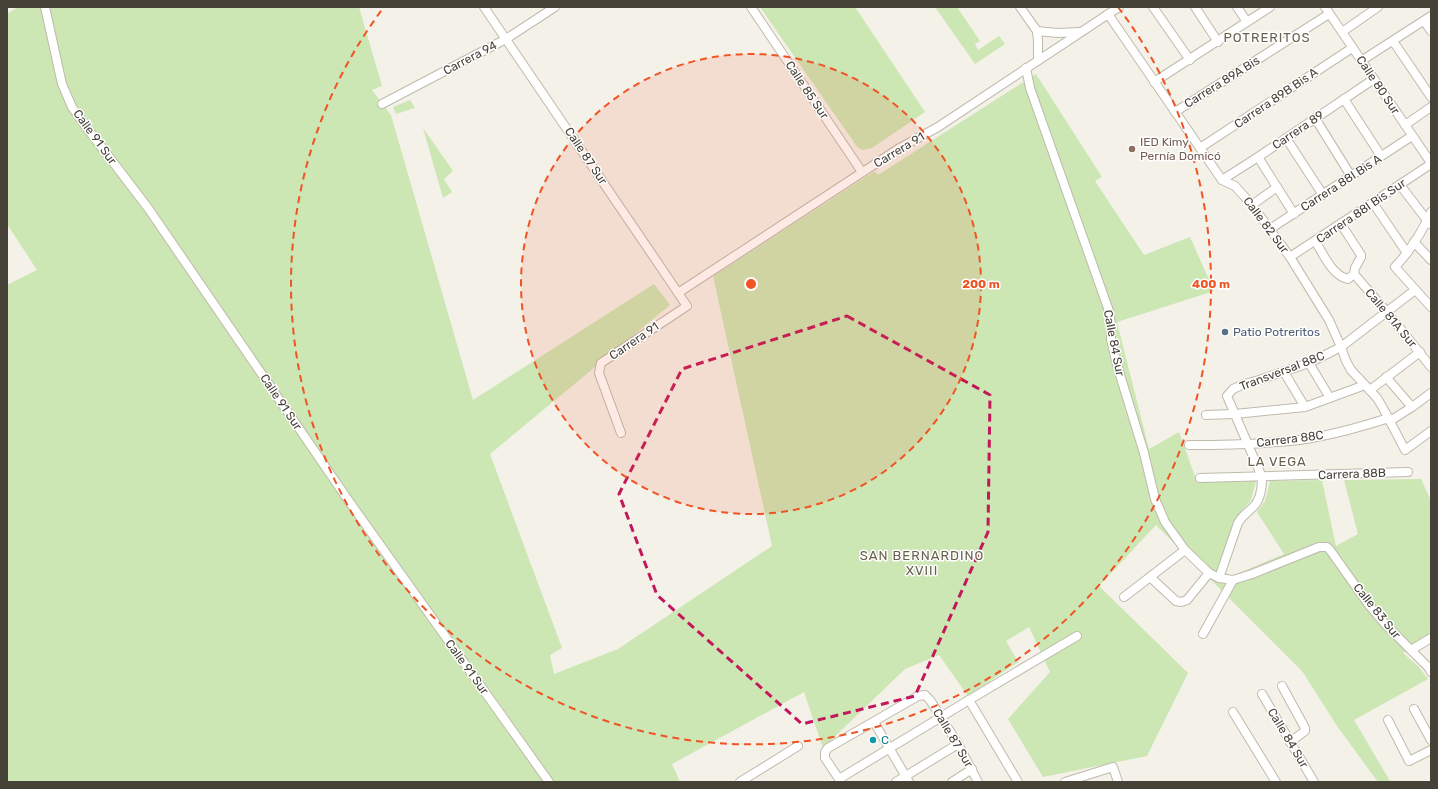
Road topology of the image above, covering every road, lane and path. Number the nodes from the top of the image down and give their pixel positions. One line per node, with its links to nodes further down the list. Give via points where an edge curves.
1 (45, 7): 117 (street, Calle 91 Sur, via 62,84 72,107 148,208 346,497)
2 (484, 7): 20 (street, Calle 87 Sur)
3 (555, 7): 20 (street, Carrera 94)
4 (751, 7): 43 (street, Calle 85 Sur)
5 (1020, 7): 16 (street)
6 (1119, 7): 13 (street, Carrera 91)
7 (1153, 7): 25 (street)
8 (1195, 7): 22 (street)
9 (1237, 7): 15 (street)
10 (1270, 7): 15 (street)
11 (1378, 7): 19 (street)
12 (1327, 10): 19 (street, Calle 80 Sur); 34 (street, Carrera 89A Bis)
13 (1108, 14): 18 (street, Carrera 91); 29 (street, Calle 82 Sur)
14 (1427, 18): 17 (street); 21 (street)
15 (1247, 22): 22 (street)
16 (1037, 31): 18 (street); 24 (street)
17 (1431, 31)
18 (1081, 32): 24 (street, Carrera 91)
19 (1342, 32): 23 (street, Calle 80 Sur)
20 (506, 39): 32 (street, Carrera 94); 63 (street, Calle 87 Sur)
21 (1393, 41): 26 (street); 30 (street)
22 (1218, 42): 25 (street)
23 (1352, 48): 26 (street, Calle 80 Sur); 39 (street, Carrera 89B Bis A)
24 (1038, 60): 27 (street, Carrera 91)
25 (1190, 60): 29 (street)
26 (1362, 61): 28 (street, Calle 80 Sur)
27 (1026, 68): 43 (street, Carrera 91, via 938,127); 88 (street, Calle 84 Sur, via 1030,88 1109,312 1111,339 1117,365 1155,499 1165,522)
28 (1374, 79): 31 (street, Carrera 89); 36 (street, Calle 80 Sur)
29 (1154, 82): 34 (street, Calle 82 Sur)
30 (1431, 97)
31 (1344, 98): 35 (street, Carrera 89); 40 (street)
32 (382, 104)
33 (1431, 107): 36 (street)
34 (1175, 112): 39 (street, Calle 82 Sur)
35 (1315, 118): 38 (street, Carrera 89); 44 (street)
36 (1405, 125): 37 (street, Calle 80 Sur)
37 (1412, 136): 40 (street, Carrera 88I Bis A); 42 (street, Calle 80 Sur)
38 (1286, 138): 41 (street, Carrera 89); 48 (street)
39 (1200, 148): 45 (street, Calle 82 Sur)
40 (1381, 156): 44 (street, Carrera 88I Bis A)
41 (1258, 157): 45 (street, Carrera 89); 47 (street)
42 (1431, 164): 46 (street, Carrera 88I Bis Sur)
43 (862, 172): 63 (street, Carrera 91)
44 (1351, 176): 48 (street, Carrera 88I Bis A)
45 (1222, 180): 50 (street, Calle 82 Sur, via 1235,186)
46 (1400, 185): 49 (street, Carrera 88I Bis Sur); 53 (street)
47 (1277, 187): 50 (street); 52 (street)
48 (1323, 195): 52 (street, Carrera 88I Bis A)
49 (1373, 203): 54 (street, Carrera 88I Bis Sur); 58 (street)
50 (1252, 205): 55 (street, Calle 82 Sur)
51 (1431, 212): 53 (street)
52 (1294, 214): 55 (street, Carrera 88I Bis A)
53 (1429, 223): 57 (street)
54 (1341, 224): 56 (street, Carrera 88I Bis Sur); 61 (street, via 1360,252 1361,257)
55 (1270, 229): 59 (street, Calle 82 Sur)
56 (1315, 241): 59 (street, Carrera 88I Bis Sur); 61 (street, via 1334,270 1344,278 1348,279)
57 (1414, 242): 58 (street); 60 (street)
58 (1407, 254): 62 (street, via 1395,267)
59 (1290, 257): 67 (street, Calle 82 Sur, via 1329,320)
60 (1431, 260)
61 (1354, 271): 66 (street, Calle 81A Sur)
62 (1415, 290): 65 (street); 66 (street, Transversal 88C)
63 (678, 293): 64 (street, Calle 87 Sur)
64 (687, 306): 82 (street, Carrera 91, via 602,363 599,373)
65 (1431, 307)
66 (1387, 312): 67 (street, Transversal 88C); 68 (street, Calle 81A Sur)
67 (1341, 347): 69 (street, Transversal 88C); 73 (street, Calle 82 Sur, via 1351,370)
68 (1420, 352): 70 (street, Calle 81A Sur); 72 (street)
69 (1309, 363): 71 (street, Transversal 88C); 75 (street)
70 (1431, 366)
71 (1284, 372): 76 (street); 78 (street, Transversal 88C, via 1233,389 1227,396)
72 (1386, 377): 73 (street); 77 (street)
73 (1368, 387): 75 (street); 80 (street, Calle 82 Sur)
74 (1431, 393): 77 (street, Carrera 88C)
75 (1330, 398): 76 (street)
76 (1305, 407): 78 (street)
77 (1412, 408): 80 (street, Carrera 88C)
78 (1235, 414): 79 (street); 83 (street)
79 (1206, 415)
80 (1389, 419): 81 (street, Calle 82 Sur, via 1405,450); 83 (street, Carrera 88C, via 1352,430 1300,440)
81 (1431, 430)
82 (621, 433)
83 (1248, 444): 84 (street, Carrera 88C); 86 (street)
84 (1189, 446)
85 (1408, 472): 86 (street, Carrera 88B)
86 (1262, 477): 87 (street, Carrera 88B); 91 (street, via 1257,502 1238,523)
87 (1200, 478)
88 (1185, 550): 89 (street, Calle 84 Sur); 90 (street)
89 (1209, 573): 90 (street, via 1187,600 1181,602 1176,601); 91 (street, Calle 84 Sur)
90 (1150, 577): 93 (street)
91 (1219, 578): 92 (street, Calle 84 Sur)
92 (1233, 580): 94 (street); 97 (street, Calle 83 Sur, via 1319,547 1327,547 1377,614)
93 (1124, 597)
94 (1203, 634)
95 (1077, 636): 101 (street)
96 (1431, 638): 97 (street)
97 (1411, 650): 98 (street, Calle 83 Sur)
98 (1431, 672)
99 (1282, 686): 108 (street, via 1305,728 1302,734)
100 (1262, 694): 108 (street, Calle 84 Sur)
101 (969, 700): 104 (street); 122 (street)
102 (1414, 709): 107 (street)
103 (1234, 712): 125 (street)
104 (941, 717): 106 (street, Calle 87 Sur, via 930,700 918,696); 109 (street, Calle 87 Sur); 111 (street)
105 (1388, 720): 112 (street, via 1409,761)
106 (874, 722): 111 (street); 115 (street, via 825,752 825,758)
107 (1431, 740)
108 (1290, 742): 126 (street, Calle 84 Sur)
109 (958, 744): 113 (street, Calle 87 Sur); 114 (street)
110 (798, 746): 118 (street)
111 (889, 748): 114 (street); 115 (street)
112 (1431, 750)
113 (972, 769): 120 (street); 121 (street, Calle 87 Sur)
114 (907, 779): 119 (street)
115 (840, 780)
116 (1081, 780): 123 (street); 124 (street, via 1114,767)
117 (550, 782)
118 (740, 782)
119 (896, 782)
120 (952, 782)
121 (978, 782)
122 (1018, 782)
123 (1065, 782)
124 (1118, 782)
125 (1276, 782)
126 (1314, 782)

